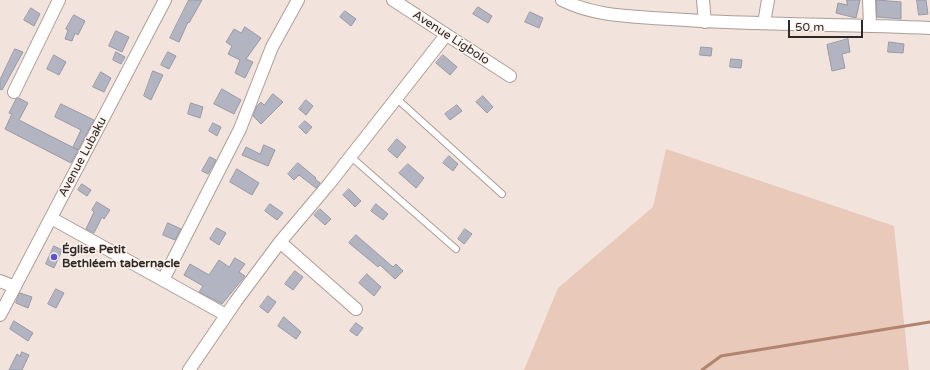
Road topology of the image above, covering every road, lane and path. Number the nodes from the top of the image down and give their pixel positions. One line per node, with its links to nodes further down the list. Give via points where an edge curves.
1 (59, 0): 15 (street)
2 (165, 0): 19 (street, Avenue Lubaku)
3 (298, 0): 22 (street, via 272,47 240,129)
4 (393, 0): 13 (street, Avenue Ligbolo)
5 (562, 0): 9 (street, via 601,14)
6 (703, 0): 9 (street)
7 (768, 0): 10 (street)
8 (869, 0): 11 (street)
9 (705, 22): 10 (street)
10 (764, 23): 11 (street)
11 (870, 25): 12 (street)
12 (930, 28)
13 (446, 35): 14 (street, Avenue Ligbolo); 16 (street)
14 (510, 76)
15 (14, 92)
16 (396, 98): 17 (street); 18 (lane)
17 (350, 156): 20 (street); 21 (lane)
18 (502, 194)
19 (51, 218): 22 (street); 24 (street, Avenue Lubaku)
20 (280, 242): 25 (street); 27 (street)
21 (456, 249)
22 (163, 280): 27 (street)
23 (0, 281): 24 (street)
24 (15, 287): 26 (street, Avenue Lubaku)
25 (356, 309)
26 (0, 314)
27 (226, 315): 28 (street)
28 (190, 370)

